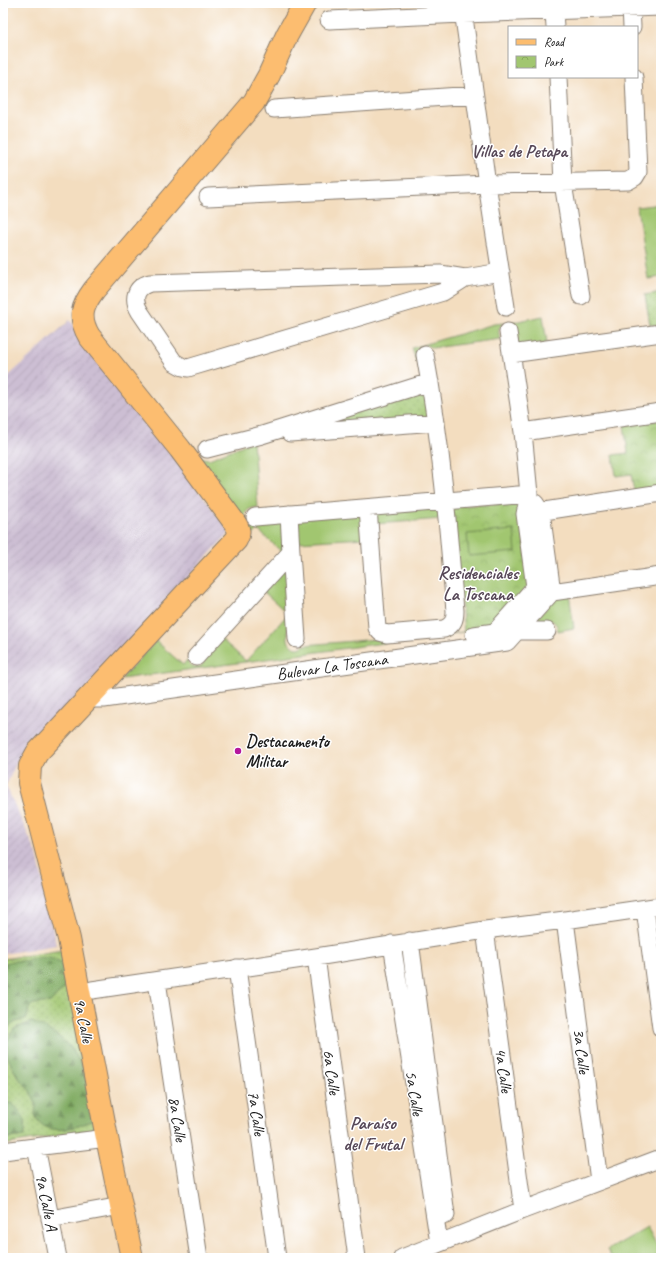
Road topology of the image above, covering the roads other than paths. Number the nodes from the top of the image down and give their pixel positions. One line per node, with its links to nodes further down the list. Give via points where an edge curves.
1 (305, 3): 44 (main road, via 254,102 94,290 83,308 84,323 89,336 180,449 239,531 236,540)
2 (661, 7): 4 (street)
3 (463, 8): 5 (street); 6 (street); 10 (street)
4 (631, 8): 5 (street); 7 (street)
5 (555, 19)
6 (329, 20)
7 (632, 26)
8 (558, 78): 12 (street)
9 (634, 78): 12 (street, via 637,175 628,181)
10 (474, 95): 11 (street); 13 (street)
11 (274, 109)
12 (563, 183): 13 (street); 17 (street)
13 (487, 184): 14 (street); 15 (street)
14 (208, 196)
15 (501, 272): 16 (street); 18 (street)
16 (465, 278): 16 (street, via 443,292 188,368 174,362 135,302 139,290 150,283 440,274)
17 (581, 296)
18 (506, 307)
19 (508, 332): 21 (street)
20 (661, 332): 21 (street)
21 (511, 354): 26 (street)
22 (425, 355): 23 (street)
23 (430, 382): 25 (street); 27 (street)
24 (661, 412): 26 (street)
25 (436, 422): 27 (street); 31 (street)
26 (523, 432): 30 (street)
27 (262, 435): 28 (street)
28 (207, 449)
29 (661, 493): 33 (street)
30 (530, 494): 31 (street); 33 (street)
31 (446, 501): 32 (street); 32 (street, via 454,622 444,629 401,633 385,634 376,626)
32 (368, 508): 34 (street)
33 (533, 513): 38 (street); 39 (street)
34 (290, 514): 35 (street); 36 (street)
35 (254, 517)
36 (291, 552): 42 (street); 43 (street)
37 (661, 576): 39 (street)
38 (535, 587): 39 (street); 40 (street, Bulevar La Toscana)
39 (552, 592): 40 (street, Bulevar La Toscana)
40 (511, 627): 41 (street); 44 (street, Bulevar La Toscana, via 507,642 104,699 95,699)
41 (547, 631)
42 (297, 639)
43 (196, 657)
44 (96, 691): 55 (main road, 9a Calle, via 37,753 30,766 29,783 69,939)
45 (653, 908): 46 (street); 54 (street)
46 (565, 920): 47 (street); 59 (street, 3a Calle)
47 (485, 930): 48 (street); 61 (street, 4a Calle)
48 (410, 941): 49 (street); 63 (street, 5a Calle)
49 (392, 944): 50 (street); 63 (street, 5a Calle)
50 (316, 957): 51 (street); 68 (street, 6a Calle)
51 (237, 968): 52 (street); 67 (street, 7a Calle)
52 (157, 981): 53 (street); 66 (street, 8a Calle)
53 (92, 990)
54 (661, 1028)
55 (107, 1138): 56 (street); 65 (main road, 9a Calle)
56 (36, 1147): 57 (street); 62 (street, 9a Calle A)
57 (3, 1151)
58 (661, 1158): 59 (street)
59 (599, 1181): 61 (street)
60 (110, 1208): 62 (street)
61 (523, 1210): 63 (street)
62 (50, 1219): 64 (street, 9a Calle A)
63 (444, 1241): 69 (street)
64 (58, 1258)
65 (132, 1258)
66 (200, 1258)
67 (277, 1258)
68 (357, 1258)
69 (402, 1258)

